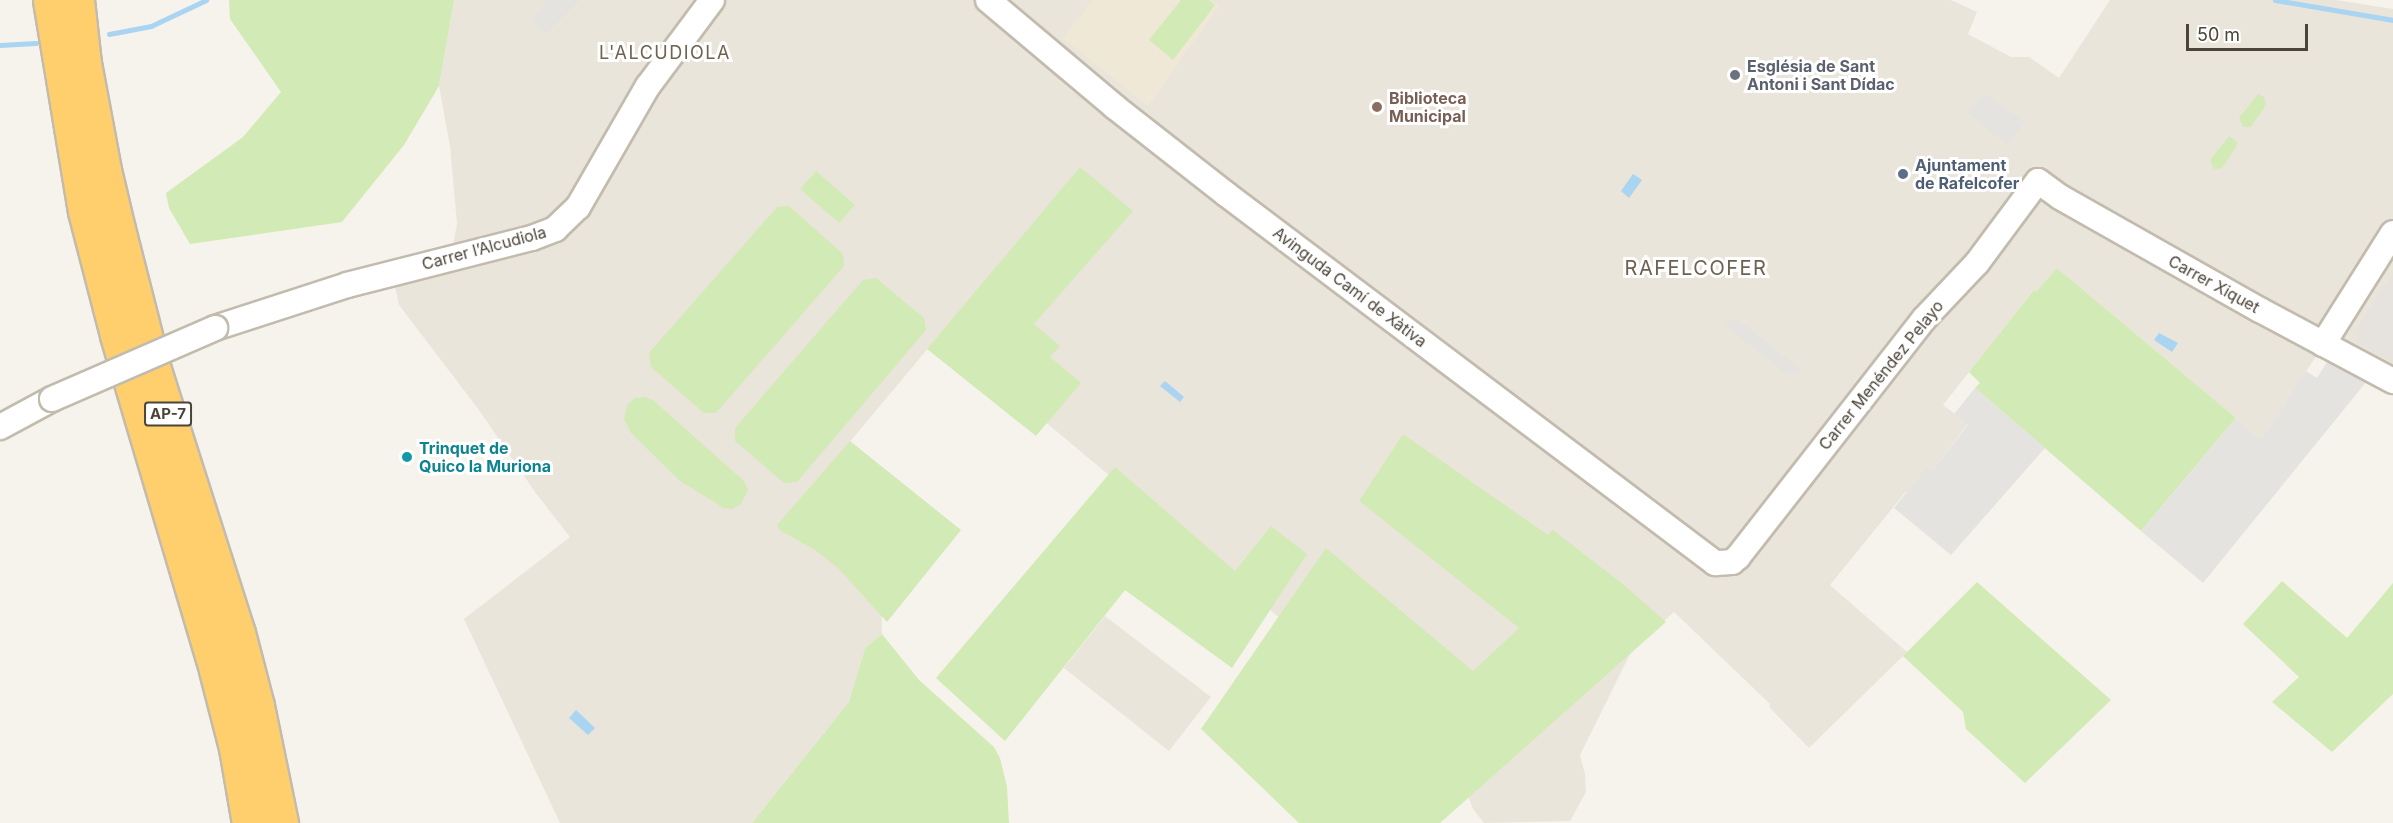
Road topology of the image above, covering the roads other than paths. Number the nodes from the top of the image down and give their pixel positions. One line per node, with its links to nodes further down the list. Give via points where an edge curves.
1 (50, 0): 11 (highway, AP-7, via 85,211 117,335 216,670 236,748)
2 (77, 0): 12 (highway, AP-7, via 84,63 118,229 154,370 238,633)
3 (712, 0): 9 (street, Carrer l’Alcudiola, bridge, via 648,86 578,207 555,229 347,285 215,328 52,399)
4 (988, 0): 10 (street, Avinguda Camí de Xàtiva, via 1226,194)
5 (2038, 181): 7 (street, Carrer Xiquet); 10 (street, Carrer Menéndez Pelayo, via 1977,263 1924,319 1738,557)
6 (2393, 232): 7 (street)
7 (2323, 344): 8 (street, Carrer Xiquet)
8 (2393, 381)
9 (0, 427)
10 (1720, 563)
11 (249, 823)
12 (280, 823)

